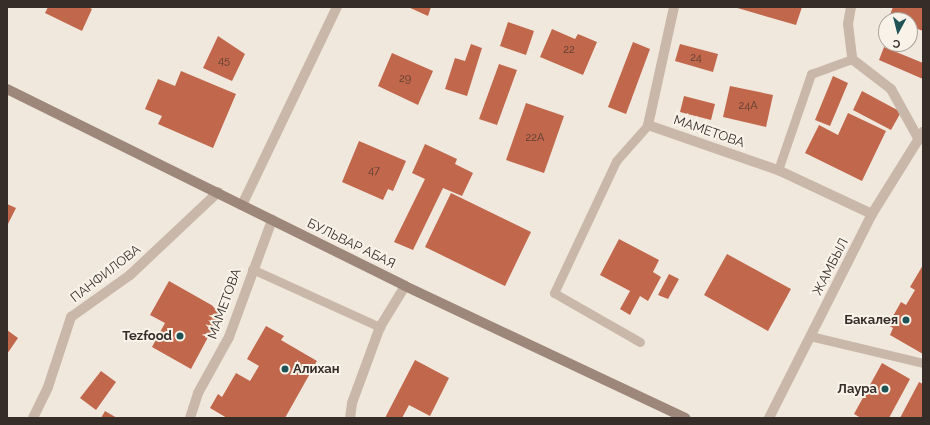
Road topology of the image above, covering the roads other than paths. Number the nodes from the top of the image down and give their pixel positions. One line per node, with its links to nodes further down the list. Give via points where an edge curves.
1 (337, 7): 10 (street)
2 (674, 7): 6 (street)
3 (851, 7): 4 (street, via 848,24)
4 (852, 59): 7 (street, via 891,89); 8 (lane, via 812,74)
5 (7, 89): 9 (main road, БУЛЬВАР АБАЯ)
6 (648, 125): 8 (street, МАМЕТОВА); 17 (lane, via 616,161 554,293)
7 (922, 136): 11 (street, ЖАМБЫЛ)
8 (778, 170): 11 (street, МАМЕТОВА)
9 (218, 192): 10 (main road, БУЛЬВАР АБАЯ); 19 (street, ПАНФИЛОВА, via 130,275 71,317 48,387)
10 (242, 205): 12 (main road, БУЛЬВАР АБАЯ)
11 (872, 214): 16 (street, ЖАМБЫЛ)
12 (272, 220): 13 (street, МАМЕТОВА); 14 (main road, БУЛЬВАР АБАЯ)
13 (252, 269): 15 (lane); 20 (street, МАМЕТОВА, via 229,337 198,393)
14 (405, 286): 15 (street); 22 (main road, БУЛЬВАР АБАЯ)
15 (380, 327): 21 (street, via 352,403)
16 (810, 336): 18 (lane); 23 (street, ЖАМБЫЛ)
17 (640, 342)
18 (923, 363)
19 (33, 418)
20 (190, 418)
21 (350, 418)
22 (685, 418)
23 (769, 418)

